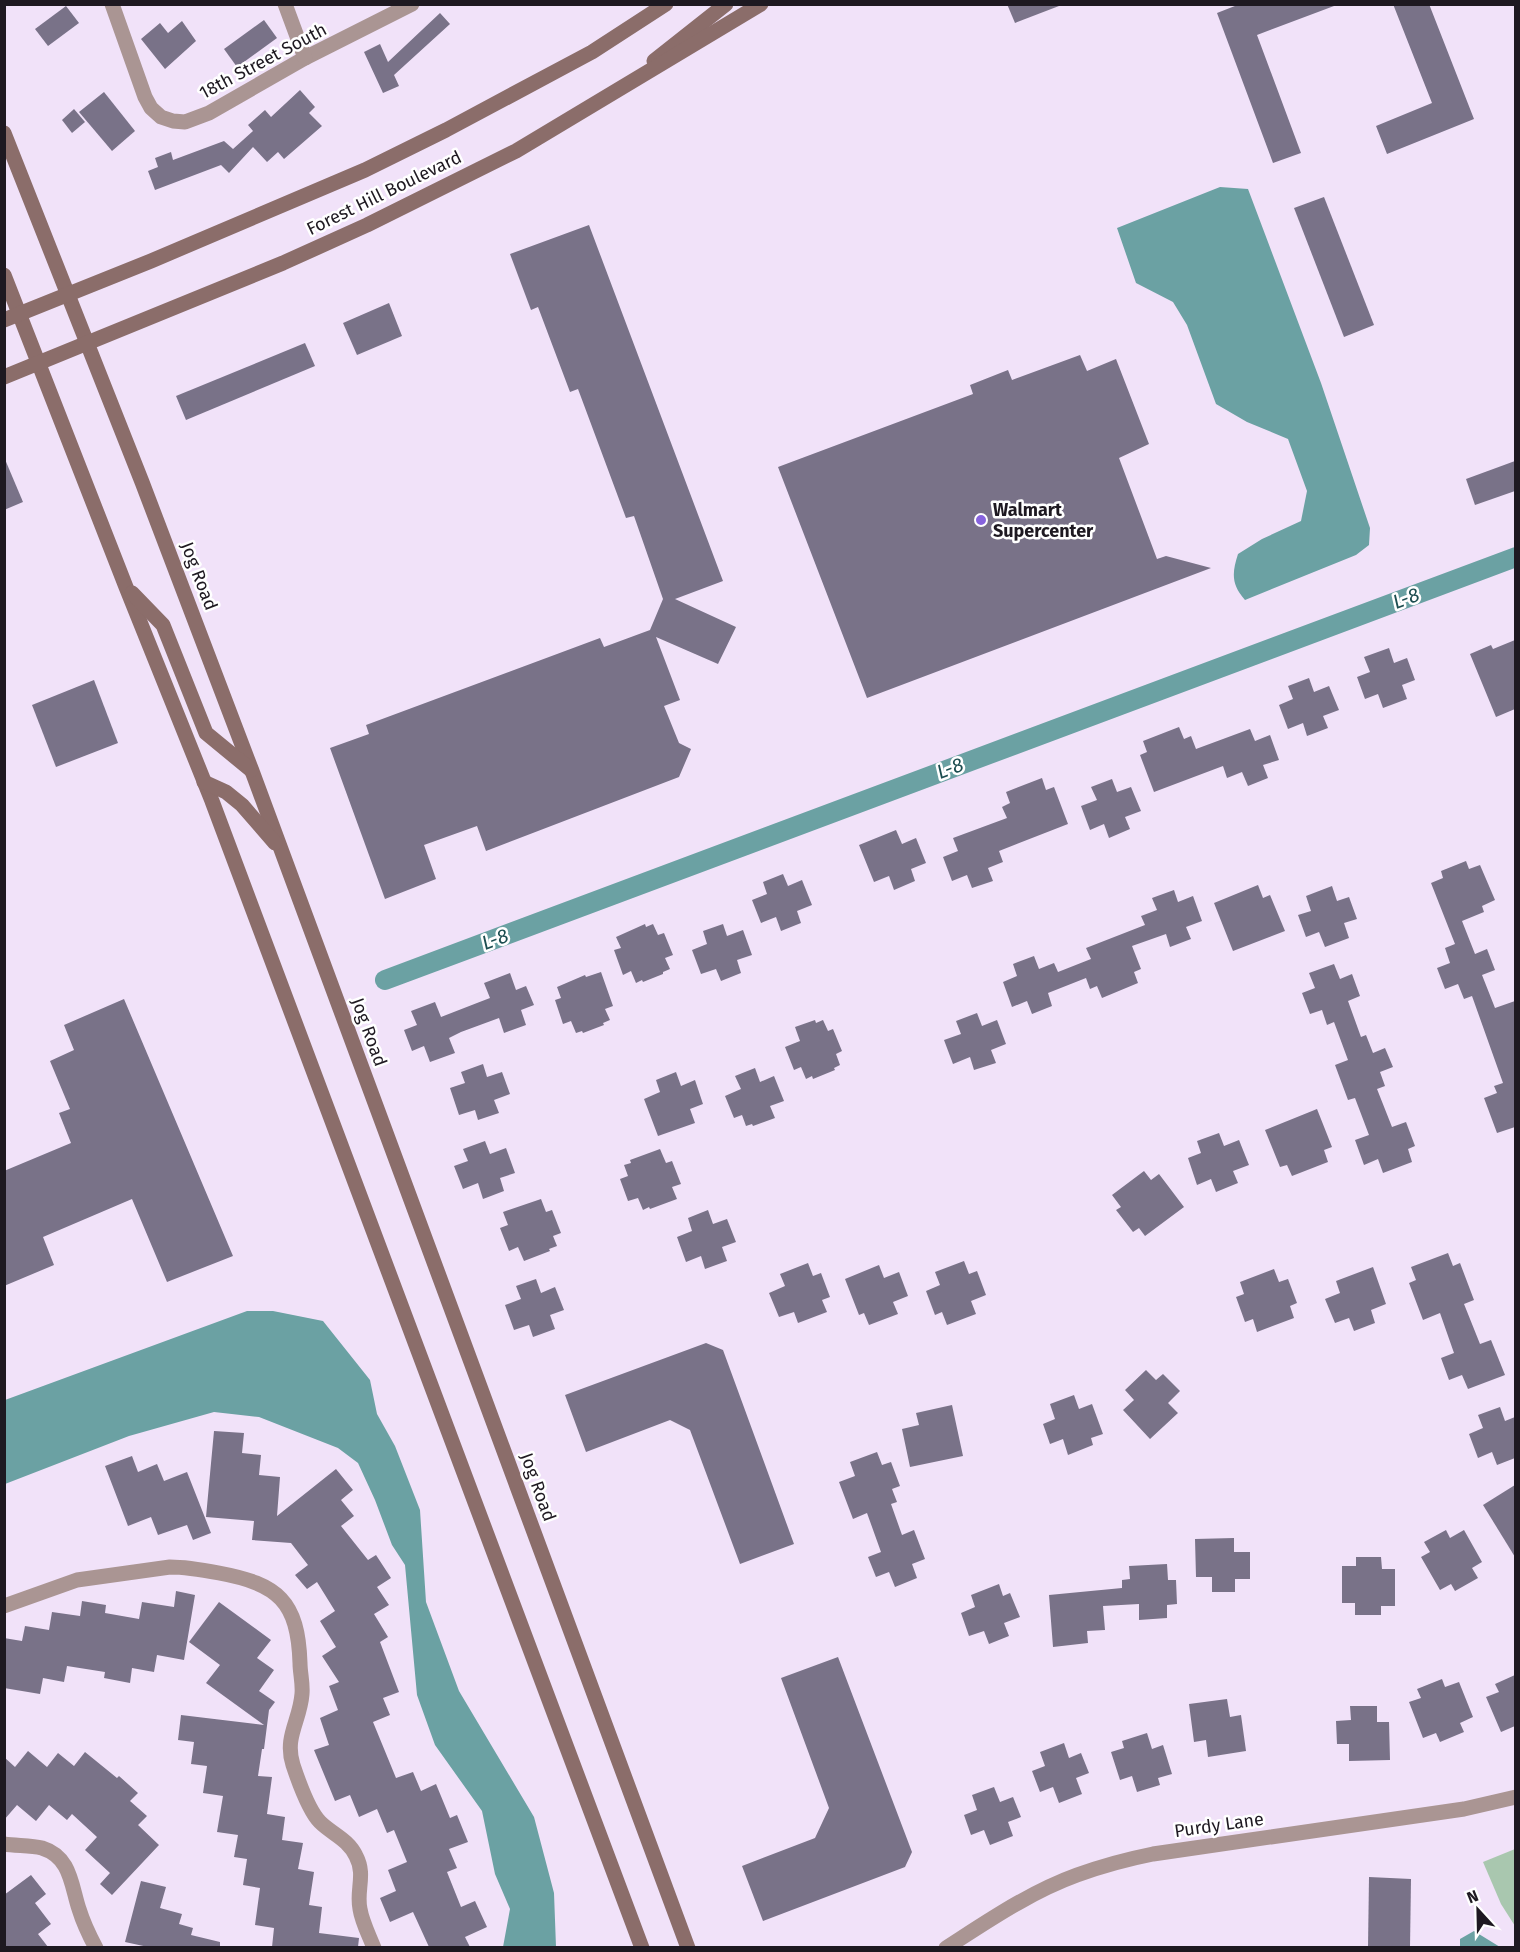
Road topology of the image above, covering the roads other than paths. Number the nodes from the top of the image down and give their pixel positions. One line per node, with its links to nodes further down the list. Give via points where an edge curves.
1 (112, 4): 7 (street, 18th Street South, via 145,97 161,117 173,121 185,122 209,113)
2 (285, 4): 7 (street)
3 (412, 4): 7 (street, 18th Street South)
4 (666, 4): 11 (main road, Forest Hill Boulevard, via 592,52 365,170)
5 (726, 4): 8 (main road)
6 (761, 4): 8 (main road, Forest Hill Boulevard)
7 (305, 58)
8 (617, 92): 14 (main road, Forest Hill Boulevard, via 516,151 367,225)
9 (4, 133): 11 (main road, Jog Road)
10 (4, 275): 12 (main road)
11 (68, 295): 12 (main road, Forest Hill Boulevard); 14 (main road, Jog Road)
12 (19, 314): 13 (main road, Forest Hill Boulevard); 15 (main road)
13 (4, 320)
14 (88, 343): 15 (main road, Forest Hill Boulevard); 18 (main road, Jog Road)
15 (39, 363): 16 (main road, Forest Hill Boulevard); 17 (main road)
16 (4, 377)
17 (126, 587): 18 (main road, via 163,626 206,733); 19 (main road)
18 (252, 771): 20 (main road, Jog Road)
19 (204, 782): 20 (main road, via 242,805); 26 (main road)
20 (281, 850): 27 (main road, Jog Road)
21 (4, 1606): 25 (street, via 77,1580 170,1567 241,1577 277,1595 292,1616 299,1641 302,1696 290,1738 293,1766 319,1821 340,1836 357,1857 362,1883 360,1909)
22 (1515, 1797): 28 (street, Purdy Lane, via 1464,1809 1122,1860 1047,1888)
23 (4, 1844): 24 (street, via 42,1848 58,1857 67,1868)
24 (96, 1947)
25 (374, 1947)
26 (642, 1947)
27 (688, 1947)
28 (946, 1947)

